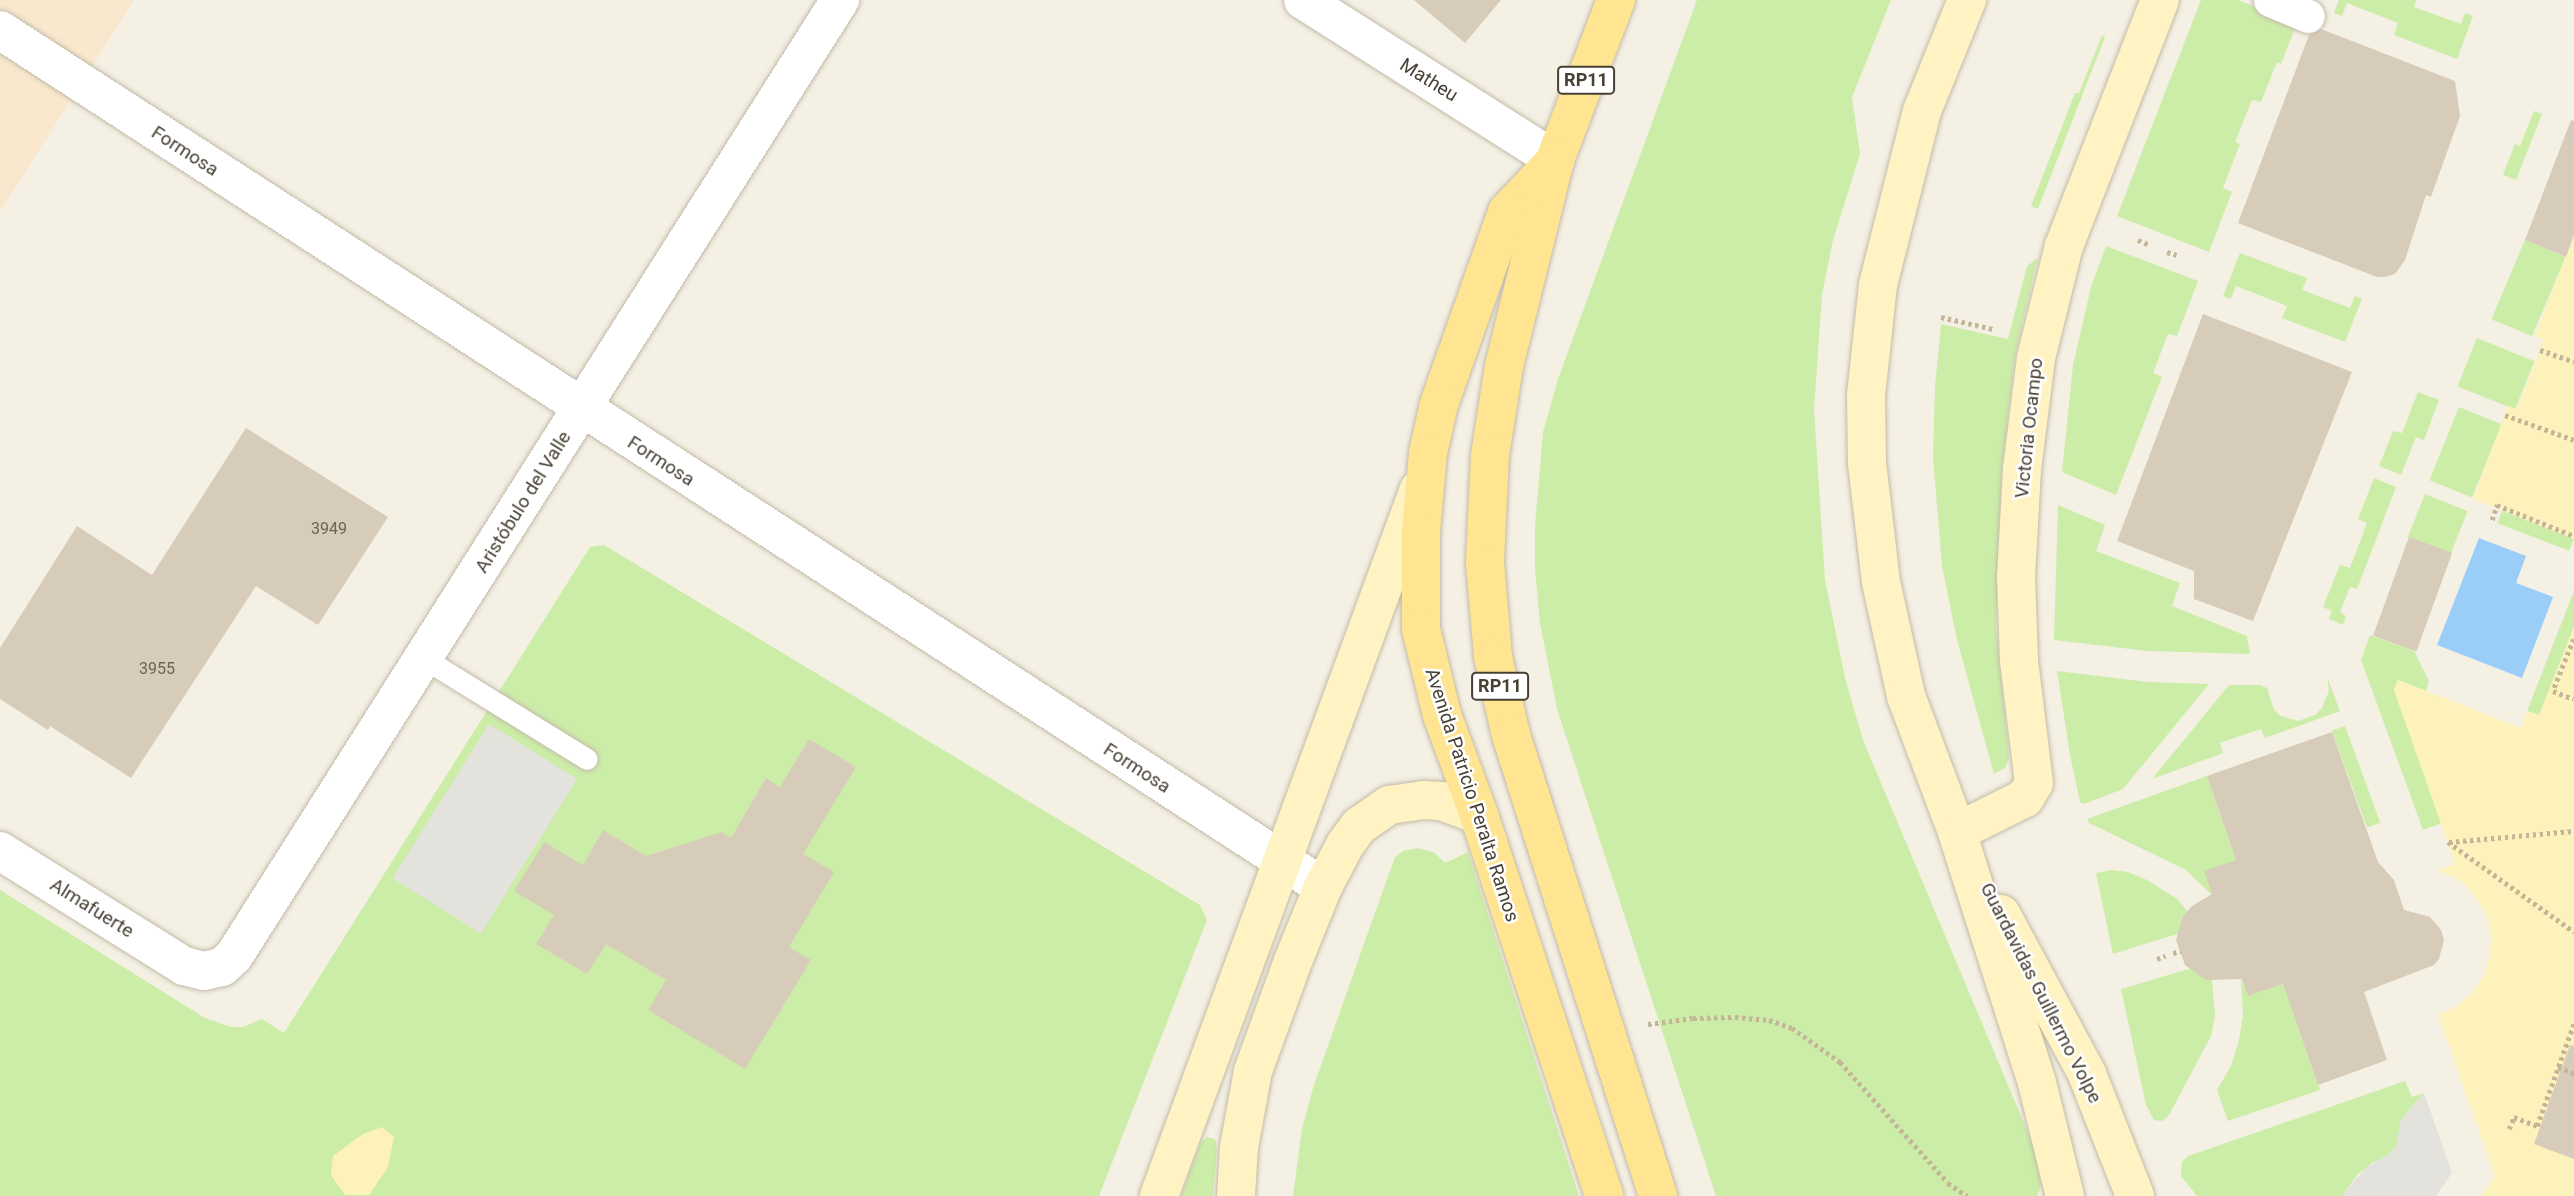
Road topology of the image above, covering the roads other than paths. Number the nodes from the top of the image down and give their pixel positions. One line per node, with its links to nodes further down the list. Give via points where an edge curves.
1 (840, 0): 10 (street, Aristóbulo del Valle)
2 (1303, 0): 9 (street, Matheu)
3 (1616, 0): 9 (main road, Avenida Patricio Peralta Ramos / RP11)
4 (1967, 0): 15 (main road, Guardavidas Guillermo Volpe, via 1922,111 1894,216 1878,285 1866,395 1872,523 1892,641 1922,744)
5 (2160, 0): 15 (main road, Victoria Ocampo, via 2064,246 2032,380 2016,577 2019,661 2034,783 2025,798)
6 (2270, 0): 7 (street)
7 (2308, 16)
8 (0, 30): 10 (street, Formosa)
9 (1555, 160): 11 (main road, Avenida Patricio Peralta Ramos / RP11, via 1507,212 1453,359); 23 (main road, Avenida Patricio Peralta Ramos / RP11, via 1504,366 1490,455 1485,563 1493,657 1511,735)
10 (582, 410): 12 (street, Aristóbulo del Valle); 17 (street, Formosa)
11 (1426, 471): 14 (main road, Avenida Patricio Peralta Ramos / RP11, via 1421,629 1442,715); 17 (main road)
12 (425, 659): 13 (lane); 19 (street, Aristóbulo del Valle, via 234,956 222,967 204,971)
13 (587, 759)
14 (1479, 815): 18 (main road, via 1441,801 1389,805 1359,826); 22 (main road, Avenida Patricio Peralta Ramos / RP11)
15 (1956, 832): 24 (main road, Guardavidas Guillermo Volpe, via 2044,1106); 25 (main road, Guardavidas Guillermo Volpe, via 2087,1074)
16 (0, 851): 19 (street, Almafuerte)
17 (1282, 861): 18 (street, Formosa); 20 (main road)
18 (1323, 887): 21 (main road, via 1253,1071 1239,1147)
19 (184, 966)
20 (1158, 1196)
21 (1236, 1196)
22 (1604, 1196)
23 (1658, 1196)
24 (2065, 1196)
25 (2135, 1196)

